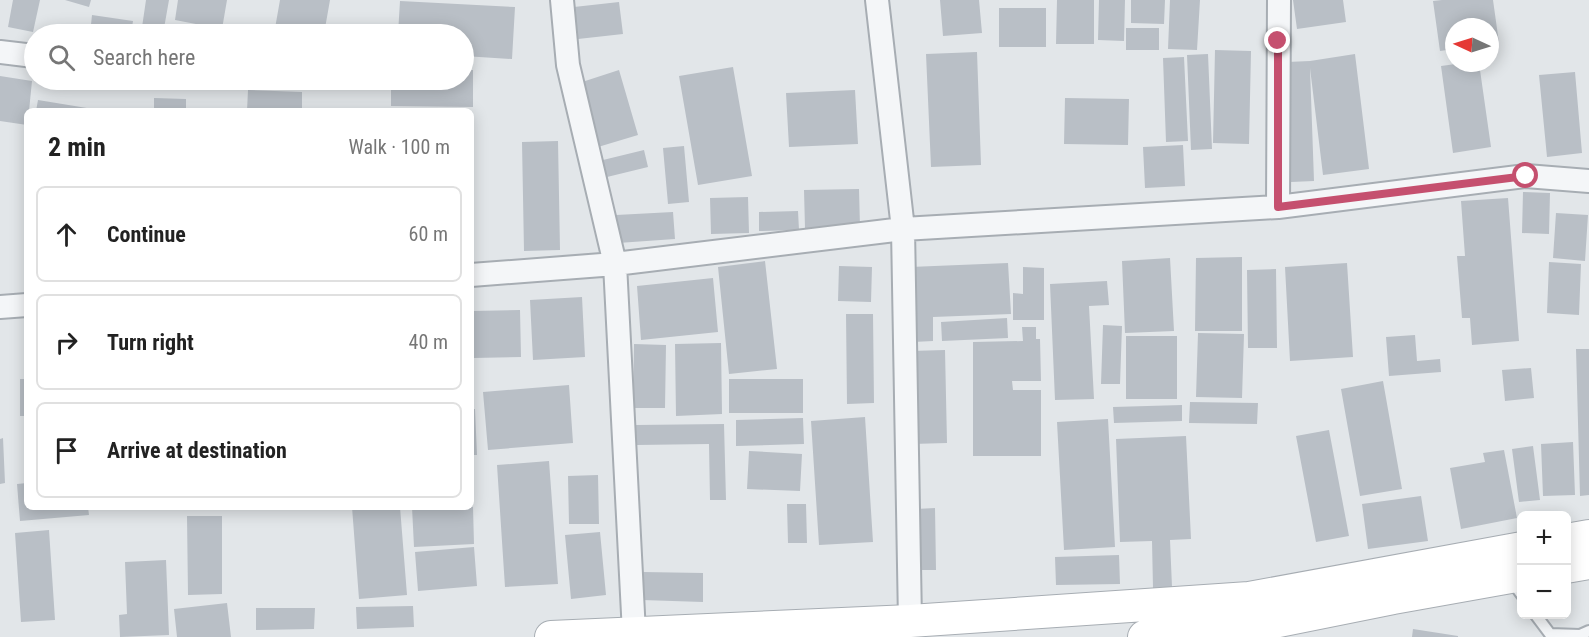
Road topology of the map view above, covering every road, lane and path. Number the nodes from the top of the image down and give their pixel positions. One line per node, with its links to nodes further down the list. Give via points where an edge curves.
1 (562, 0): 9 (street, via 568,65)
2 (877, 0): 8 (street)
3 (1279, 0): 7 (street)
4 (0, 52): 5 (street)
5 (24, 55)
6 (1589, 181): 7 (street, via 1526,176)
7 (1278, 207): 8 (street)
8 (903, 229): 9 (street); 20 (street)
9 (615, 264): 10 (street); 22 (street)
10 (474, 275)
11 (24, 305): 12 (street)
12 (0, 307)
13 (1589, 536): 14 (main road)
14 (1571, 539)
15 (1517, 549): 20 (main road, via 1249,598)
16 (1589, 563): 17 (main road)
17 (1571, 566)
18 (1517, 582): 24 (main road, via 1393,598 1259,626)
19 (1538, 619): 21 (lane, via 1550,634 1580,635)
20 (910, 621): 22 (main road)
21 (1589, 631)
22 (634, 633): 23 (main road)
23 (551, 637)
24 (1144, 637)

